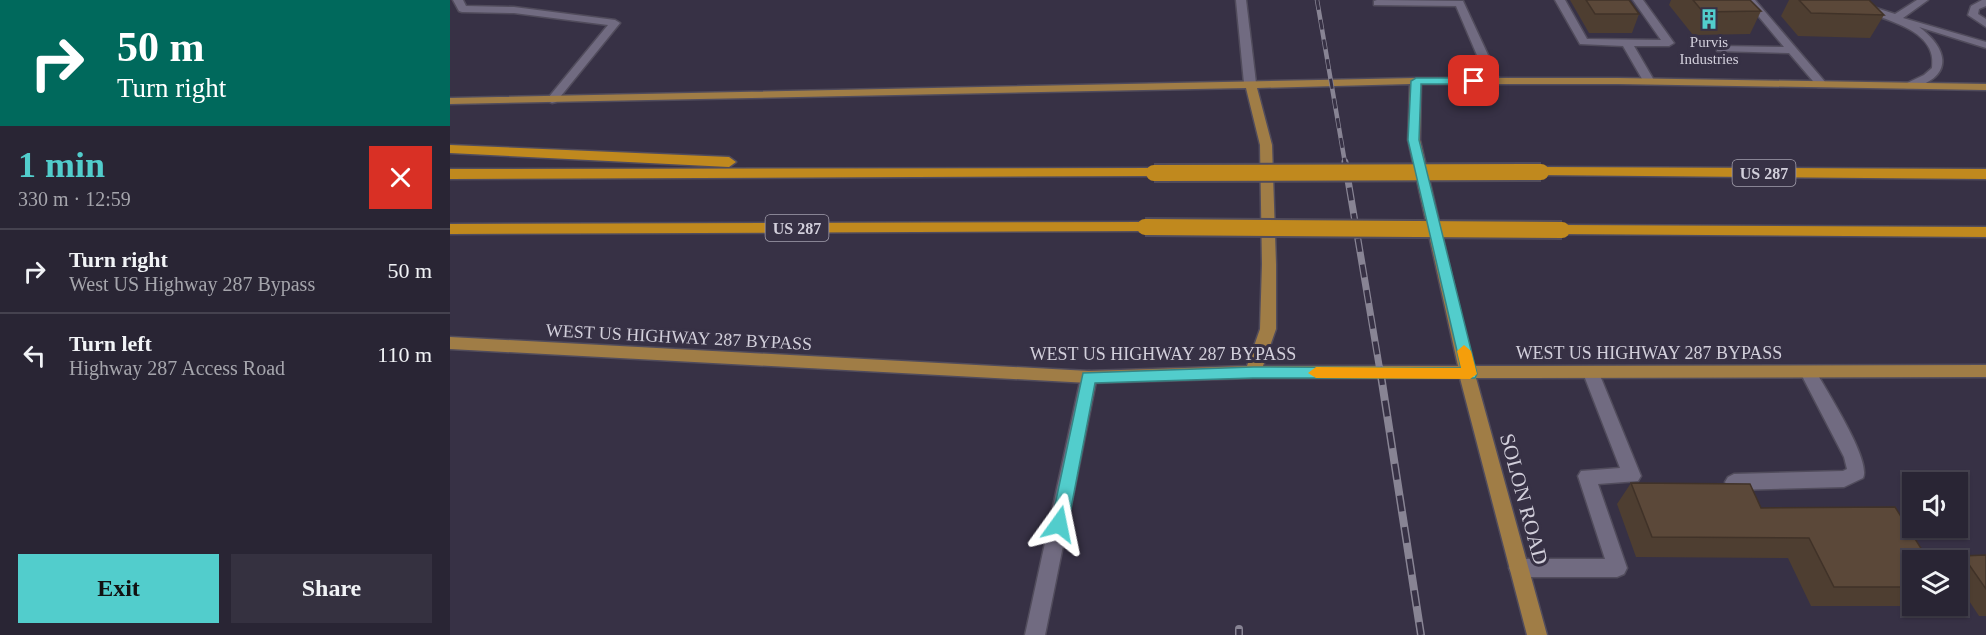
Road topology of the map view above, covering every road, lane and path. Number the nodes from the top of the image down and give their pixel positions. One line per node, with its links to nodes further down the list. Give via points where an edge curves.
1 (458, 0): 24 (street, via 462,9 514,10 615,23)
2 (1241, 0): 20 (street)
3 (1560, 0): 13 (street, via 1584,42)
4 (1638, 0): 13 (street, via 1669,43)
5 (1750, 0): 16 (street)
6 (1840, 0): 11 (street)
7 (1923, 0): 11 (street)
8 (1459, 1): 10 (street); 18 (street)
9 (1986, 2): 12 (street, via 1974,9 1973,15)
10 (1377, 3)
11 (1894, 19): 14 (street); 22 (street, via 1917,30 1932,46 1937,59 1937,68 1928,77)
12 (1986, 24)
13 (1627, 43): 19 (street)
14 (1986, 45)
15 (1721, 49): 16 (street)
16 (1792, 50): 21 (street)
17 (1416, 81): 18 (main road); 20 (main road); 37 (main road, SOLON ROAD, via 1414,140)
18 (1494, 81): 19 (main road)
19 (1649, 82): 21 (main road)
20 (1250, 83): 24 (main road); 34 (main road, via 1266,146 1269,264 1268,329)
21 (1822, 85): 22 (main road)
22 (1909, 86): 23 (main road)
23 (1986, 87)
24 (552, 100): 25 (main road)
25 (450, 101)
26 (450, 149): 27 (highway, via 744,162)
27 (789, 173): 28 (highway, US 287); 29 (highway, US 287, bridge)
28 (450, 174)
29 (1986, 174)
30 (450, 230): 31 (highway, US 287, bridge, via 1145,227)
31 (1986, 232)
32 (450, 343): 38 (main road, WEST US HIGHWAY 287 BYPASS)
33 (1986, 371): 35 (main road, WEST US HIGHWAY 287 BYPASS)
34 (1253, 372): 37 (main road, WEST US HIGHWAY 287 BYPASS); 38 (main road, WEST US HIGHWAY 287 BYPASS)
35 (1808, 372): 36 (main road, WEST US HIGHWAY 287 BYPASS); 39 (street, via 1853,456 1857,473 1836,480)
36 (1591, 373): 37 (main road, WEST US HIGHWAY 287 BYPASS); 40 (street, via 1632,476 1587,476 1617,568)
37 (1470, 374): 40 (main road, SOLON ROAD)
38 (1089, 377): 41 (street)
39 (1734, 482)
40 (1519, 568): 42 (main road, SOLON ROAD)
41 (1035, 635)
42 (1537, 635)

